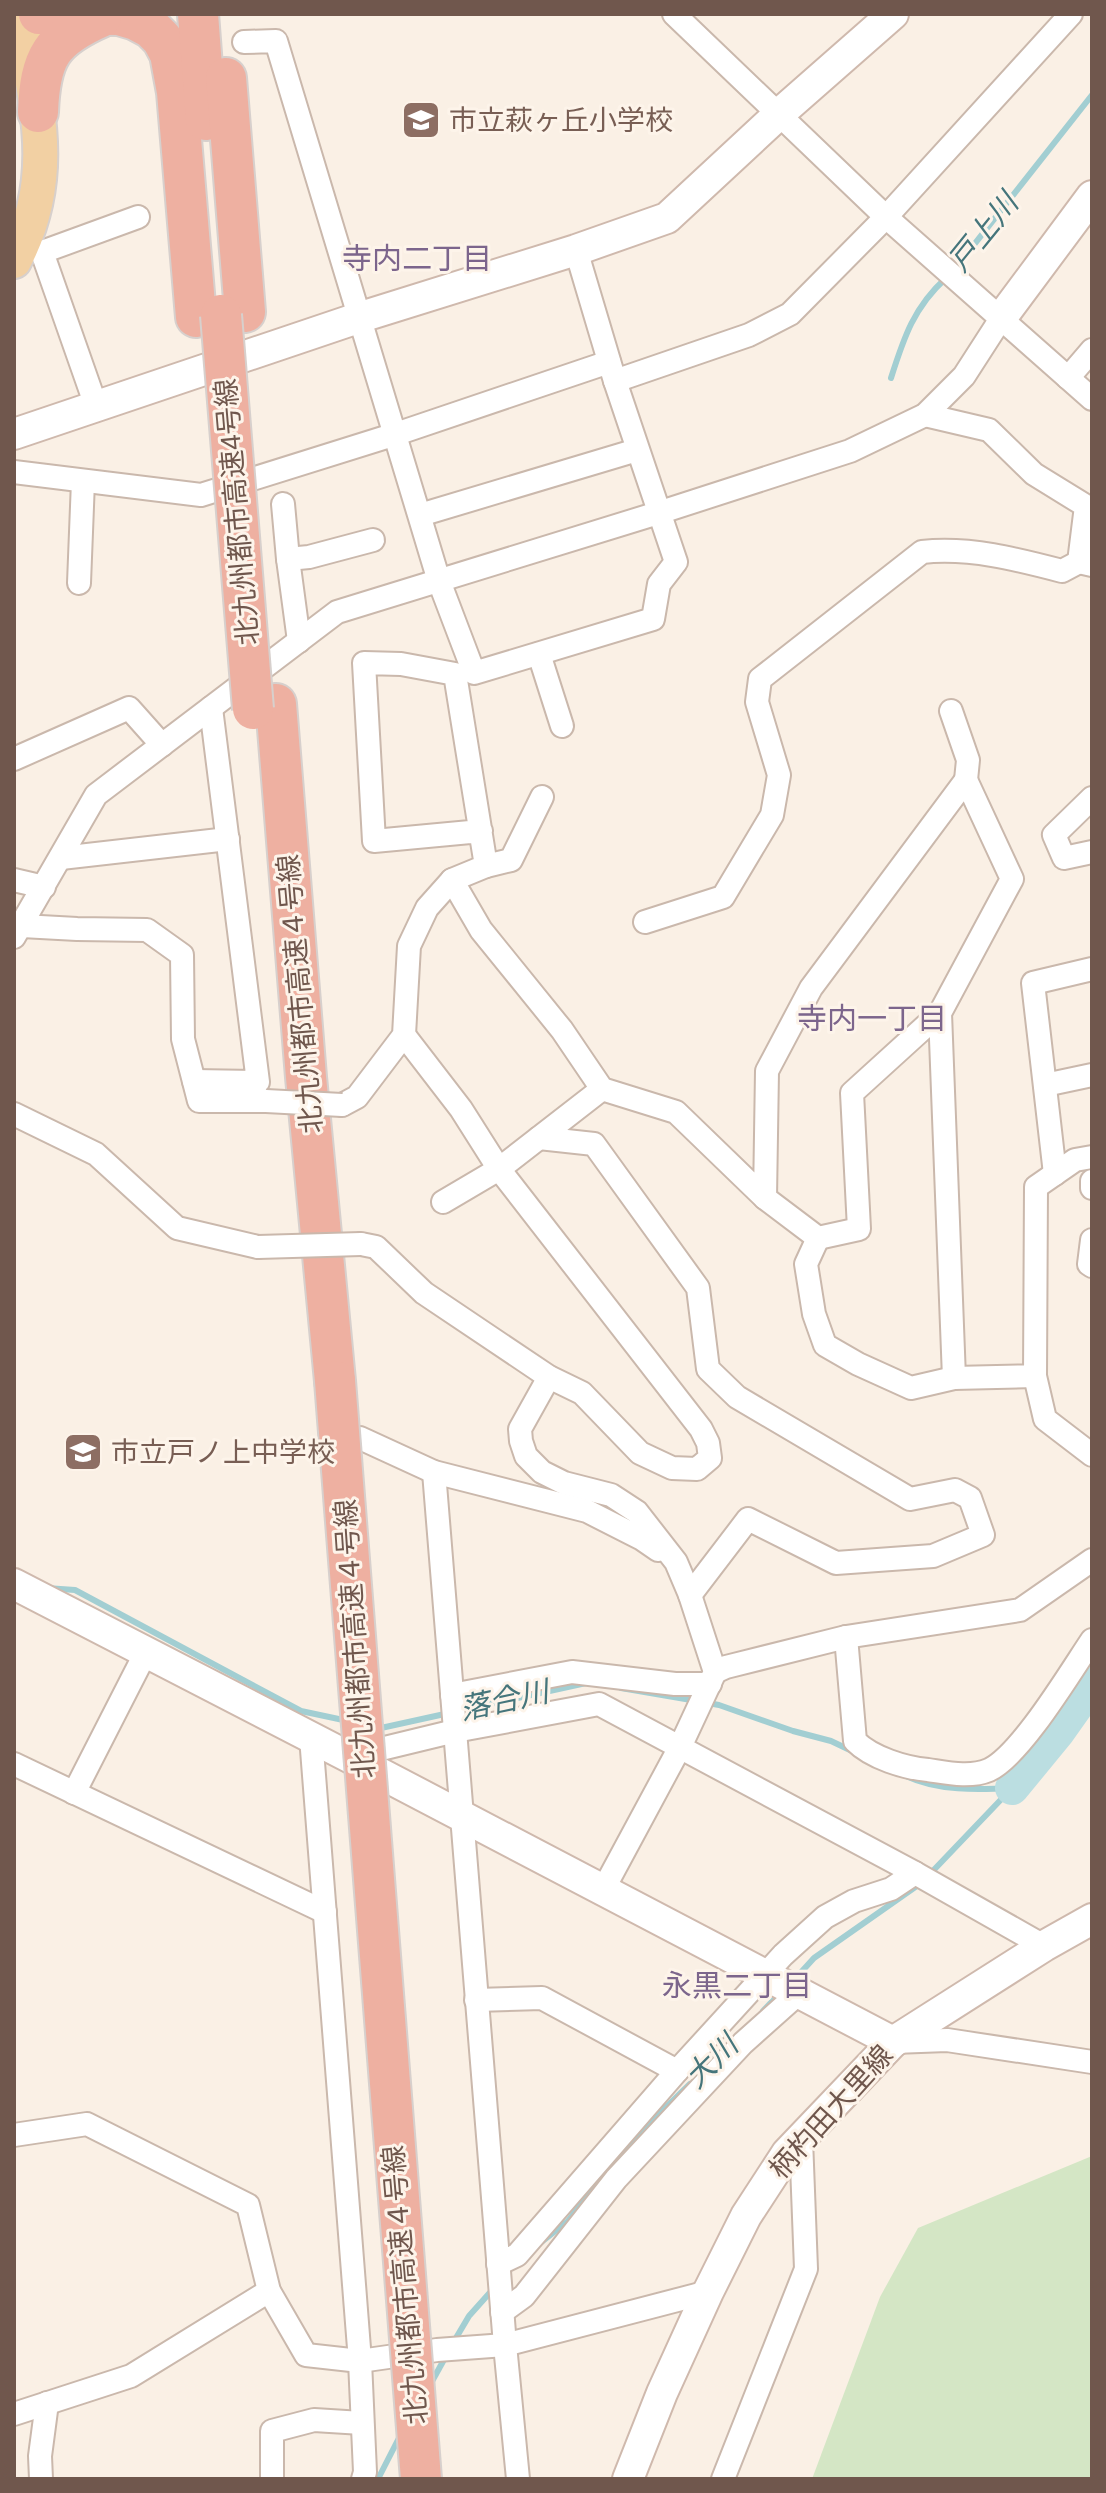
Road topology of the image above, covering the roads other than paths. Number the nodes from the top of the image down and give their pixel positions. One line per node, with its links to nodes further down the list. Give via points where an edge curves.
1 (20, 14): 9 (main road)
2 (39, 14): 7 (highway)
3 (198, 14): 16 (highway)
4 (893, 14): 10 (street)
5 (1071, 14): 13 (street)
6 (677, 15): 10 (street)
7 (101, 17): 9 (highway, via 71,33 48,56 39,80); 16 (highway, via 119,15 151,28 170,54)
8 (233, 28): 16 (highway); 17 (street, via 276,41)
9 (38, 112): 15 (main road, via 41,178 25,241)
10 (778, 115): 13 (street); 14 (street, via 667,218)
11 (1092, 196): 18 (street)
12 (138, 217): 23 (street, via 42,252)
13 (886, 217): 18 (street); 20 (street, via 790,314 749,335)
14 (576, 250): 17 (street); 20 (street)
15 (14, 261)
16 (221, 315): 40 (highway, 北九州都市高速4号線); 40 (highway, 北九州都市高速4号線, bridge, via 205,421 220,519)
17 (361, 317): 23 (street); 26 (street)
18 (1002, 317): 21 (street); 24 (street, via 964,376)
19 (1092, 350): 21 (street)
20 (612, 372): 26 (street); 27 (street)
21 (1068, 378): 22 (street)
22 (1092, 399)
23 (96, 406): 25 (street)
24 (925, 415): 31 (street, via 850,451); 35 (street, via 989,430 1034,474 1086,506)
25 (14, 434)
26 (396, 434): 29 (street, via 201,495); 32 (street)
27 (637, 450): 31 (street); 32 (street)
28 (14, 472): 29 (street)
29 (83, 481): 37 (street)
30 (283, 504): 34 (street)
31 (658, 513): 36 (street); 39 (street, via 676,562 659,584 653,619)
32 (420, 515): 36 (street)
33 (373, 540): 34 (street)
34 (288, 559): 38 (street)
35 (1086, 564): 57 (street, via 1062,571 1009,557 949,549 922,552 760,679 757,702 779,775 772,815 723,897)
36 (439, 581): 38 (street, via 337,612); 39 (street, via 474,673)
37 (79, 583)
38 (299, 641): 41 (street)
39 (539, 654): 43 (street)
40 (264, 707): 81 (highway, 北九州都市高速４号線, via 305,1061)
41 (211, 708): 44 (street); 50 (street)
42 (951, 711): 46 (street, via 968,760)
43 (562, 726)
44 (162, 745): 45 (street, via 129,708); 52 (street, via 96,795)
45 (14, 759)
46 (966, 780): 60 (street, via 1012,879); 73 (street, via 811,988 767,1071)
47 (542, 797): 53 (street, via 511,860)
48 (1092, 798): 51 (street, via 1054,835 1064,858)
49 (481, 831): 49 (street, via 455,674 364,663 374,841); 53 (street)
50 (228, 839): 52 (street); 63 (street, via 258,1082)
51 (1092, 852)
52 (61, 858): 56 (street)
53 (486, 866): 55 (street)
54 (14, 880): 56 (street)
55 (452, 880): 61 (street, via 427,908 409,946); 65 (street, via 481,930)
56 (44, 887): 58 (street)
57 (645, 922)
58 (18, 931): 63 (street, via 147,930 182,955 183,1039)
59 (1092, 969): 64 (street, via 1033,983)
60 (940, 1013): 75 (street, via 852,1093 859,1229); 80 (street)
61 (404, 1035): 63 (street, bridge, via 357,1097 342,1105 199,1101); 69 (street)
62 (1092, 1075): 64 (street)
63 (194, 1081)
64 (1045, 1085): 70 (street)
65 (602, 1089): 67 (street); 73 (street, via 676,1112)
66 (14, 1114): 79 (street, bridge, via 96,1154 177,1228 258,1247 376,1247 424,1293)
67 (539, 1138): 69 (street); 88 (street, via 594,1144 698,1288 708,1369 737,1397 910,1499 955,1490 970,1498 983,1535 933,1556 836,1563 748,1519)
68 (1092, 1157): 70 (street, via 1075,1160)
69 (499, 1169): 74 (street); 79 (street, via 701,1429 710,1458 697,1469 672,1468 640,1453 582,1393)
70 (1055, 1174): 78 (street, via 1036,1187)
71 (1092, 1181): 72 (street)
72 (1092, 1188)
73 (765, 1198): 75 (street)
74 (443, 1202)
75 (818, 1238): 80 (street, via 806,1264 825,1345 911,1388)
76 (1092, 1240): 77 (street)
77 (1092, 1266)
78 (1035, 1376): 80 (street); 83 (street, via 1045,1419)
79 (549, 1377): 86 (street, via 520,1429 526,1456 553,1478 611,1495 637,1512)
80 (954, 1378)
81 (323, 1382): 125 (highway, 北九州都市高速４号線); 126 (highway, 北九州都市高速４号線, bridge)
82 (360, 1438): 84 (street)
83 (1092, 1455)
84 (434, 1472): 86 (street, via 587,1511); 93 (street)
85 (1092, 1560): 89 (street, via 1020,1610)
86 (676, 1562): 88 (street)
87 (14, 1584): 91 (street)
88 (690, 1595): 92 (street)
89 (846, 1637): 90 (street, via 855,1741 864,1750 913,1769 967,1775 990,1769 1006,1757); 92 (street, via 726,1667)
90 (1092, 1640)
91 (146, 1652): 95 (street); 99 (street)
92 (712, 1678): 93 (street, via 675,1684 572,1672); 96 (street)
93 (452, 1695): 94 (street)
94 (455, 1731): 96 (street, via 599,1704); 97 (street); 100 (street)
95 (311, 1737): 97 (street); 103 (street)
96 (680, 1747): 101 (street); 102 (street)
97 (349, 1757): 100 (street)
98 (14, 1764): 99 (street)
99 (74, 1793): 103 (street)
100 (463, 1817): 102 (street); 107 (street)
101 (915, 1873): 105 (street); 106 (street, via 825,1917 783,1955)
102 (603, 1890): 106 (street)
103 (325, 1912): 118 (street)
104 (1092, 1919): 105 (street, 柄杓田大里線)
105 (1044, 1946): 108 (street, 柄杓田大里線)
106 (782, 1984): 108 (street); 110 (street); 116 (street, via 743,2043 616,2179 524,2296)
107 (476, 2000): 110 (street, via 542,1998); 113 (street)
108 (893, 2042): 109 (street, via 947,2040); 112 (street, 柄杓田大里線)
109 (1092, 2062)
110 (677, 2071): 113 (street, via 517,2255)
111 (14, 2135): 114 (street, via 87,2124 248,2205)
112 (801, 2139): 115 (street, 柄杓田大里線, via 746,2216); 129 (street, via 806,2269)
113 (498, 2264): 116 (street)
114 (269, 2291): 118 (street, via 306,2355); 119 (street, via 131,2376)
115 (708, 2292): 117 (street); 128 (street, 柄杓田大里線)
116 (502, 2312): 117 (street)
117 (505, 2345): 118 (street); 127 (street)
118 (360, 2361): 121 (street)
119 (47, 2403): 120 (street); 122 (street)
120 (14, 2414)
121 (362, 2423): 123 (street, via 314,2420 272,2431); 124 (street)
122 (41, 2479)
123 (272, 2479)
124 (363, 2479)
125 (400, 2479)
126 (421, 2479)
127 (518, 2479)
128 (628, 2479)
129 (723, 2479)

